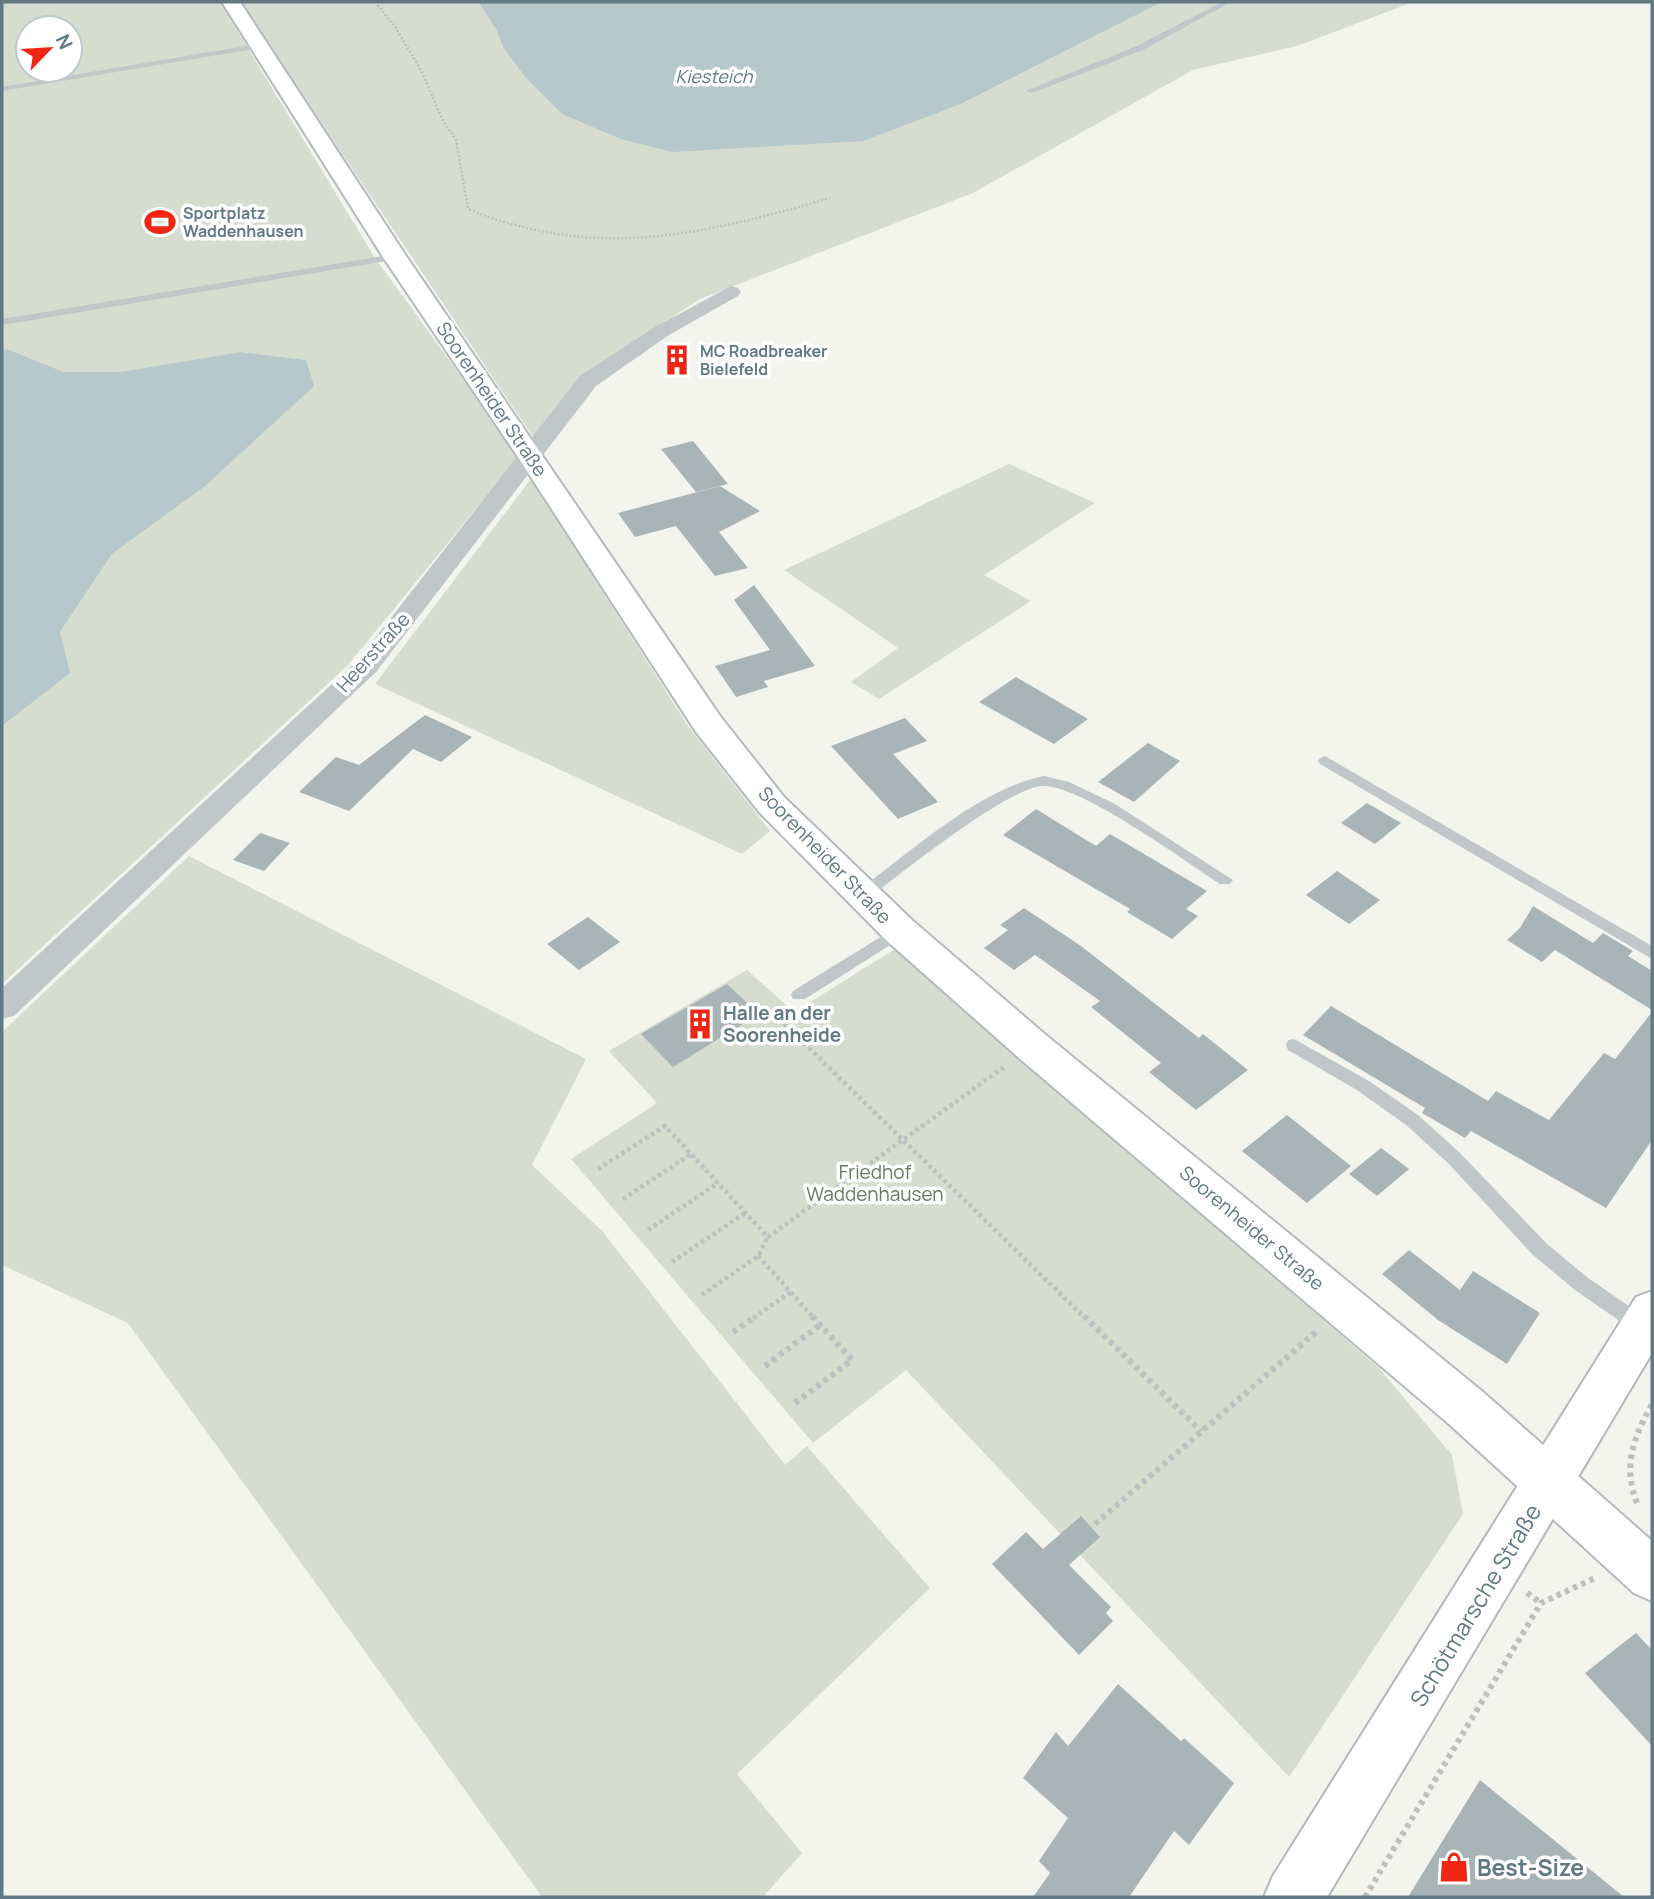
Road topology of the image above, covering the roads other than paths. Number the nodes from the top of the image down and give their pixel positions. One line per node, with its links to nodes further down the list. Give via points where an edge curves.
1 (231, 2): 3 (main road, Soorenheider Straße)
2 (1227, 2): 5 (lane, via 1140,48)
3 (257, 46): 4 (lane); 6 (main road, Soorenheider Straße)
4 (2, 89)
5 (1029, 91)
6 (395, 257): 8 (lane); 9 (main road, Soorenheider Straße)
7 (731, 292): 9 (street, Heerstraße, via 588,381)
8 (2, 322)
9 (532, 457): 12 (main road, Soorenheider Straße, via 708,724 772,805); 16 (street, Heerstraße, via 366,666)
10 (1325, 761): 14 (lane)
11 (1225, 880): 12 (lane, via 1080,790 1041,780 1007,792)
12 (861, 896): 13 (main road, Soorenheider Straße)
13 (900, 931): 15 (lane); 19 (main road, Soorenheider Straße)
14 (1652, 953)
15 (799, 995)
16 (2, 1007)
17 (1294, 1045): 18 (lane, via 1380,1096 1427,1132 1478,1180 1529,1240 1578,1282)
18 (1647, 1319): 19 (main road, Schötmarsche Straße)
19 (1550, 1481): 20 (main road, Soorenheider Straße); 21 (main road, Schötmarsche Straße)
20 (1642, 1547)
21 (1294, 1897)

